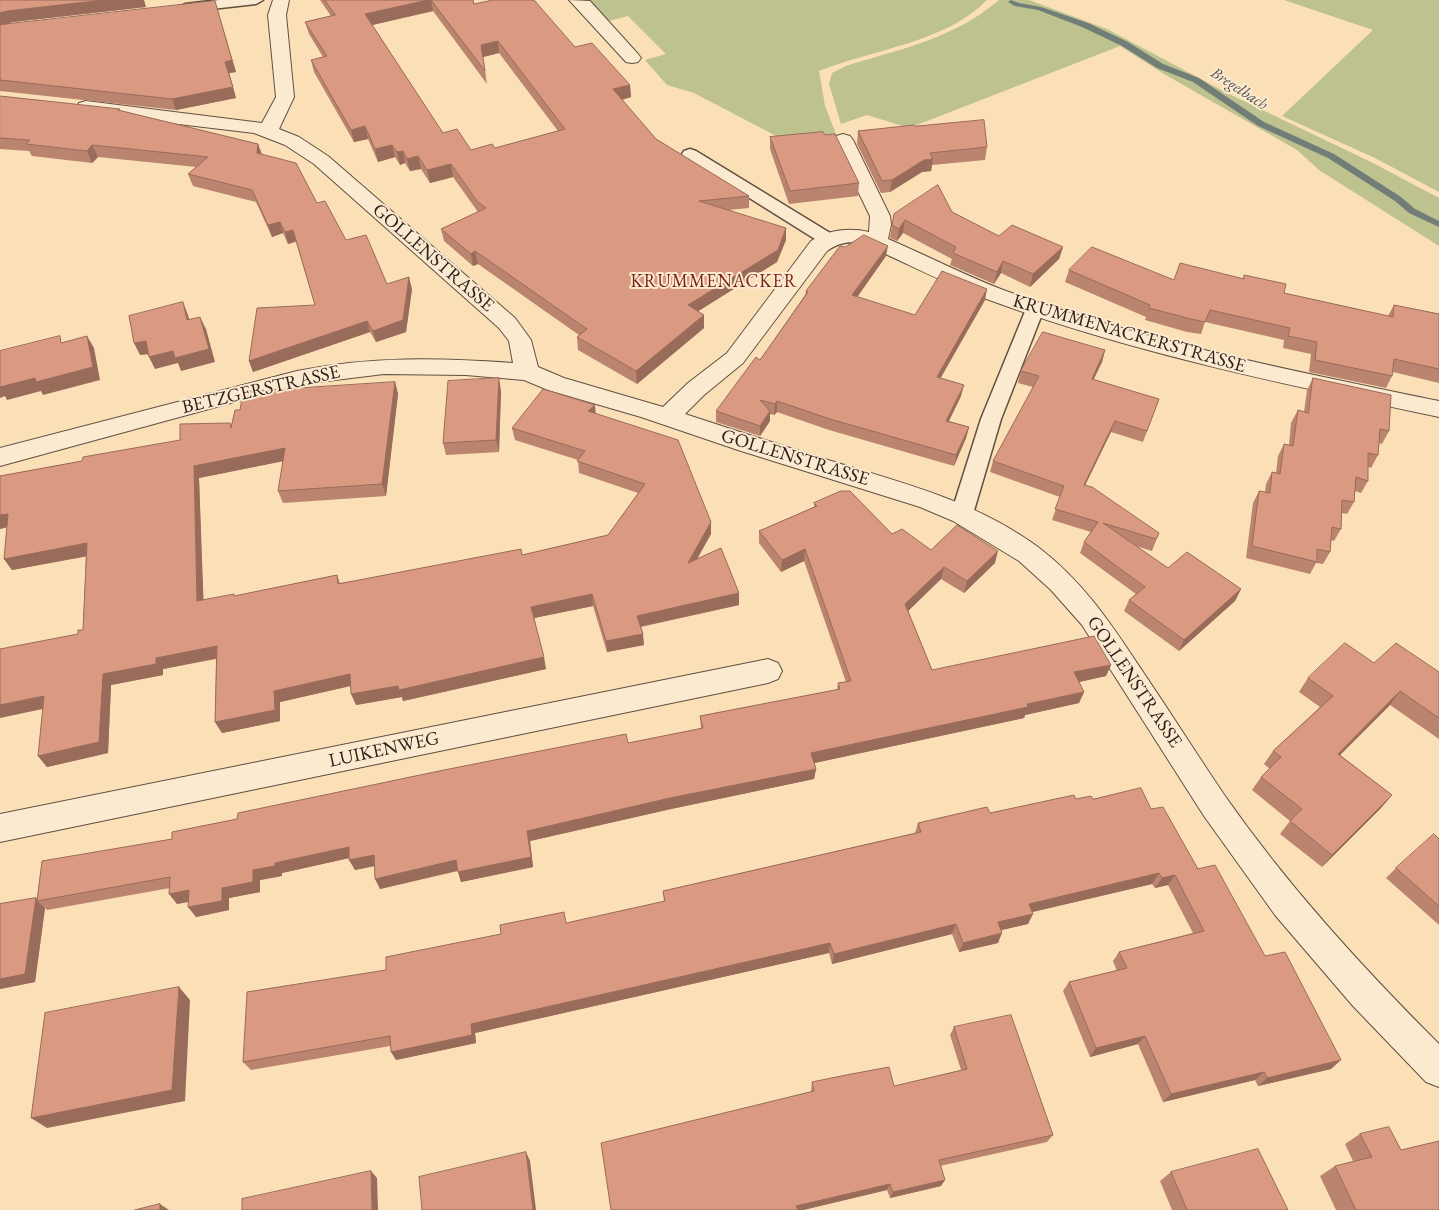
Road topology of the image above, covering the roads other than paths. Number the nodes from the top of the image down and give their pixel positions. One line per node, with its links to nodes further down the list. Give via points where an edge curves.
1 (256, 0): 4 (lane)
2 (281, 0): 7 (street, via 277,15 285,97)
3 (577, 0): 5 (street)
4 (168, 11)
5 (632, 58)
6 (69, 106): 7 (street, GOLLENSTRASSE)
7 (268, 131): 13 (street, GOLLENSTRASSE, via 316,156 507,322 520,340)
8 (843, 140): 11 (street, via 880,216)
9 (690, 154): 10 (lane)
10 (829, 240): 11 (street, KRUMMENACKERSTRASSE, via 849,235); 15 (street, via 815,251 735,358)
11 (877, 242): 12 (street, KRUMMENACKERSTRASSE, via 966,283)
12 (1035, 309): 14 (street, KRUMMENACKERSTRASSE, via 1192,355); 17 (lane, via 991,420)
13 (527, 372): 15 (street, GOLLENSTRASSE, via 556,384); 16 (street, BETZGERSTRASSE, via 413,366 329,373 264,386)
14 (1439, 409)
15 (667, 416): 17 (street, GOLLENSTRASSE, via 929,500)
16 (0, 457)
17 (962, 514): 20 (street, GOLLENSTRASSE, via 1028,554 1085,609 1215,806 1268,879 1365,994)
18 (768, 671): 19 (street, LUIKENWEG)
19 (0, 828)
20 (1439, 1069)

